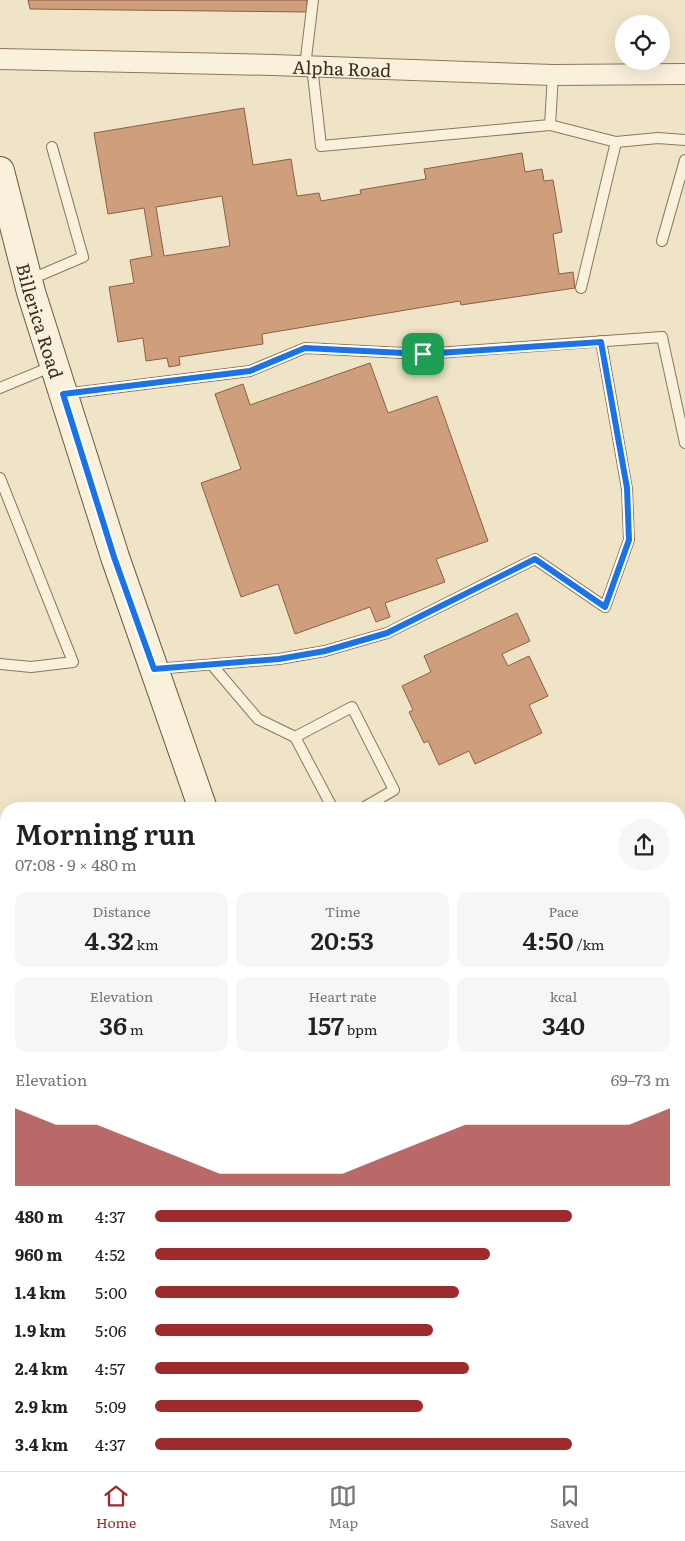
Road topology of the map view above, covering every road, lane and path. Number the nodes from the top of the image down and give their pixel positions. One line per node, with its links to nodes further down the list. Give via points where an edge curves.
1 (314, 0): 3 (lane)
2 (0, 59): 3 (street, Alpha Road)
3 (309, 66): 5 (street, Alpha Road); 6 (lane, via 321,146)
4 (685, 74): 5 (street, Alpha Road)
5 (554, 75): 6 (lane)
6 (550, 125): 8 (lane)
7 (685, 140): 8 (lane, via 658,138)
8 (616, 142): 14 (lane)
9 (52, 146): 13 (lane, via 84,258)
10 (685, 160): 12 (lane)
11 (0, 171): 13 (main road, Billerica Road)
12 (662, 241)
13 (28, 281): 16 (main road, Billerica Road)
14 (581, 288)
15 (601, 342): 18 (lane, via 423,354 305,348 250,371); 19 (lane, via 662,337); 22 (lane, via 627,488 629,540 605,607 535,559 387,633 316,653)
16 (54, 365): 17 (lane); 18 (main road, Billerica Road)
17 (0, 388)
18 (63, 394): 23 (main road, Billerica Road, via 114,557)
19 (685, 443)
20 (0, 478): 21 (lane, via 73,662 31,667)
21 (0, 664)
22 (212, 665): 23 (lane); 24 (lane, via 258,719)
23 (154, 669): 25 (main road, Billerica Road)
24 (295, 737): 26 (lane); 27 (lane, via 352,707 394,790)
25 (201, 802)
26 (328, 802)
27 (373, 802)

